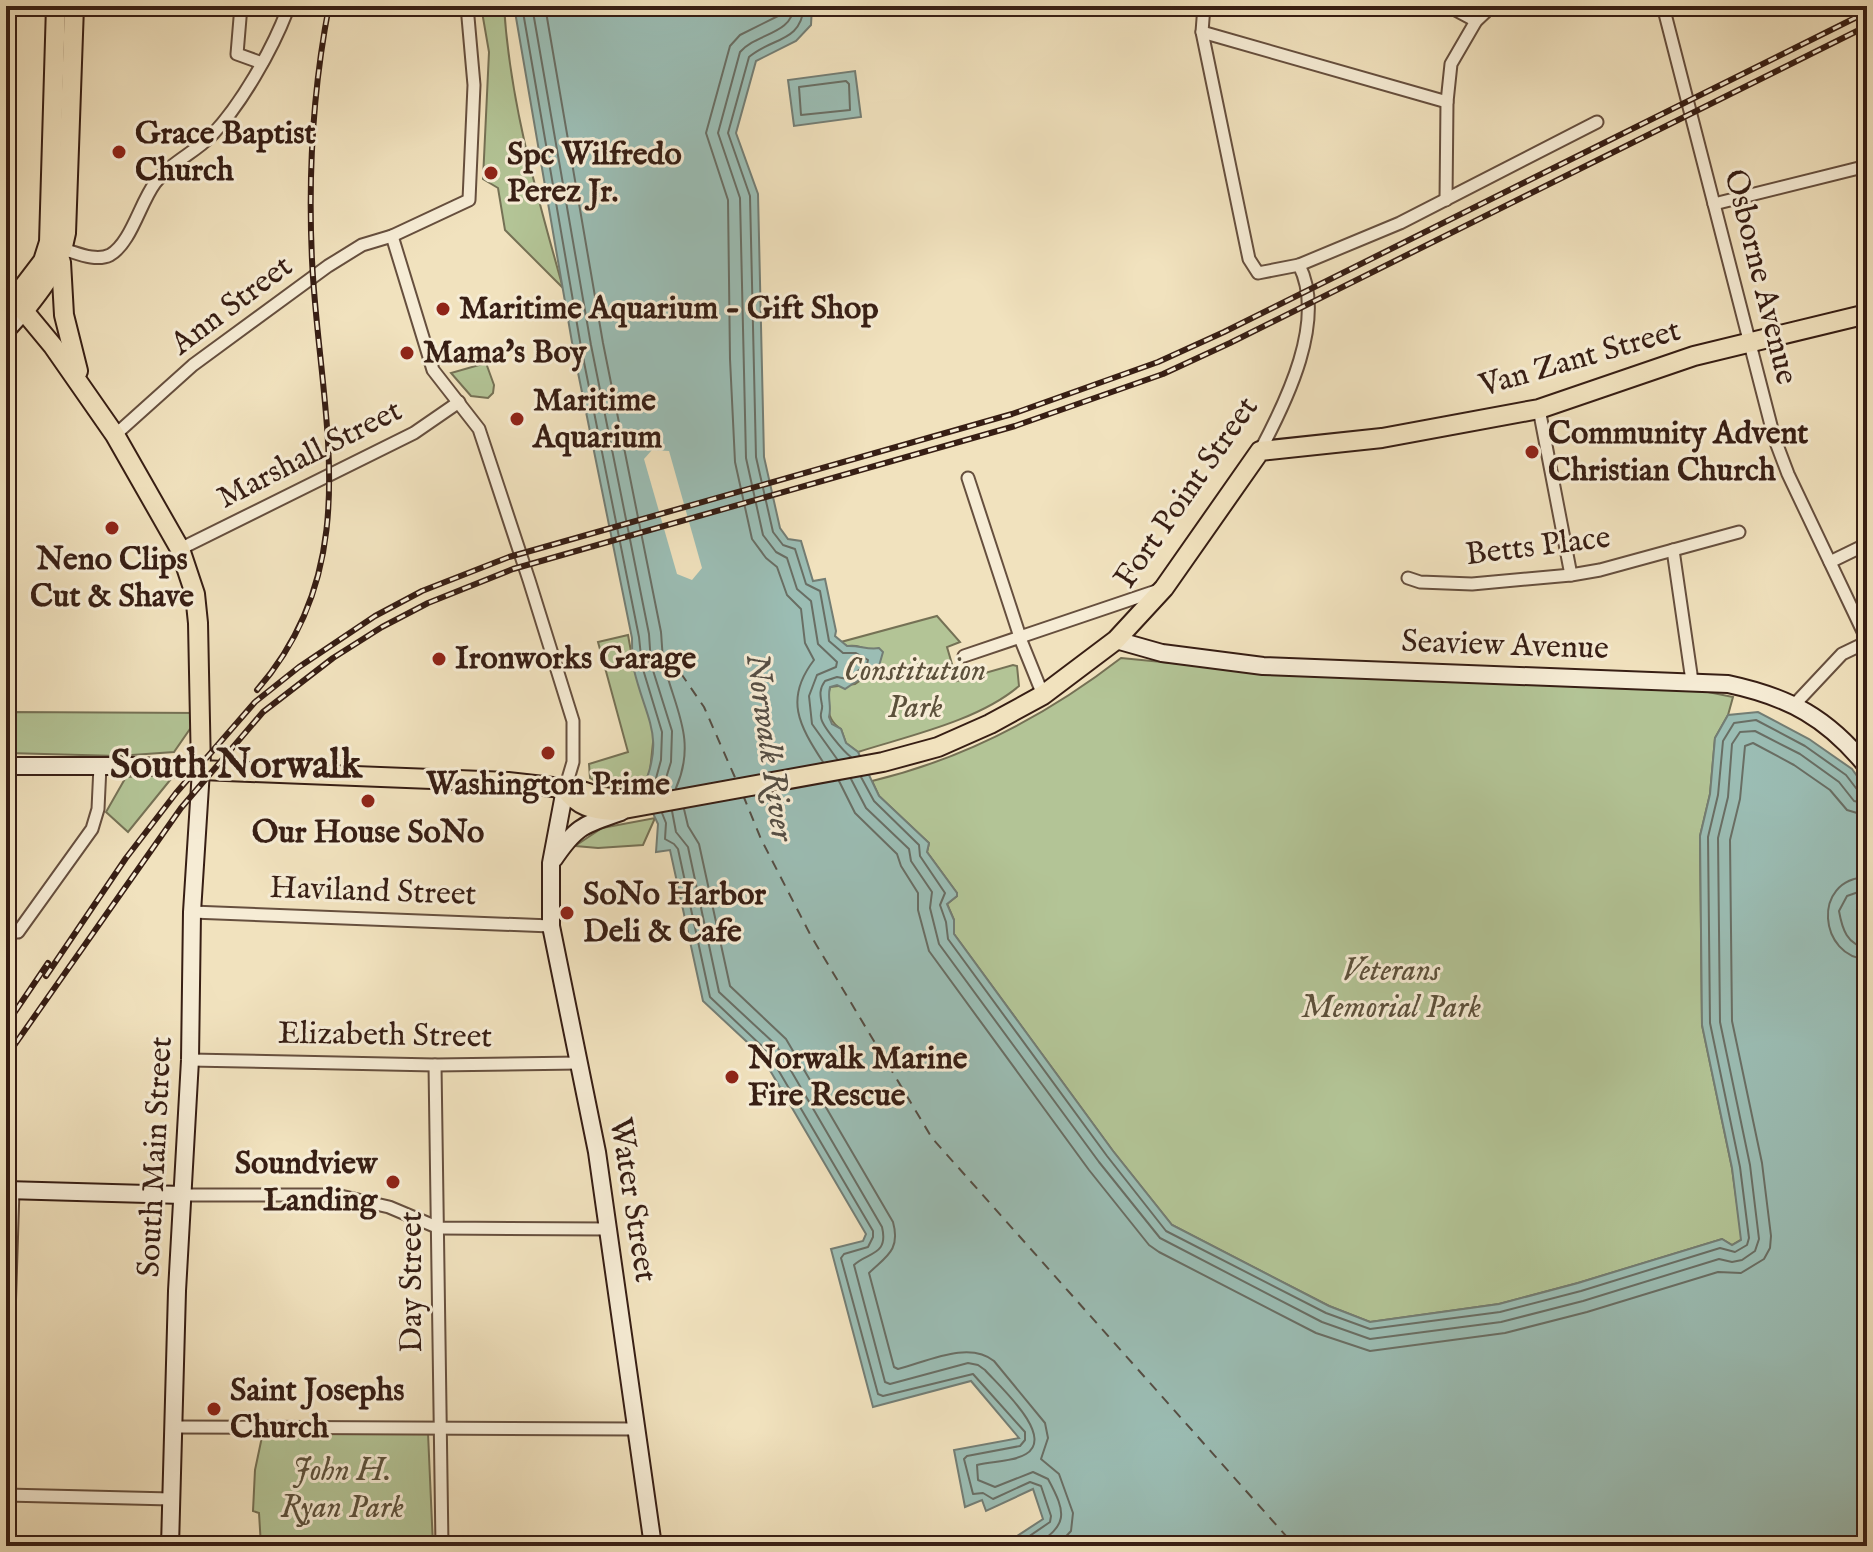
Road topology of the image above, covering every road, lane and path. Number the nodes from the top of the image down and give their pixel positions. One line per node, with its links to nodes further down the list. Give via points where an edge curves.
1 (56, 6): 19 (main road)
2 (74, 6): 19 (main road, via 66,233)
3 (241, 6): 12 (street, via 237,54)
4 (467, 6): 18 (street, Ann Street, via 474,85 469,200)
5 (1204, 6): 11 (street)
6 (1448, 6): 10 (street)
7 (1492, 6): 10 (street)
8 (1663, 6): 17 (street, Osborne Avenue)
9 (287, 11): 12 (street)
10 (1476, 21): 13 (street, via 1451,64)
11 (1202, 32): 13 (street); 20 (street, via 1249,259 1258,273)
12 (262, 63): 19 (street, via 210,137 156,181 122,245 102,258)
13 (1447, 102): 16 (street)
14 (1597, 122): 16 (street)
15 (1867, 166): 17 (street)
16 (1446, 200): 20 (street)
17 (1714, 204): 24 (street, Osborne Avenue)
18 (392, 236): 26 (street, via 433,370); 28 (street, Ann Street, via 362,245 328,266 193,365)
19 (58, 249): 21 (main road, via 43,261); 25 (main road, via 64,315)
20 (1299, 265): 29 (street, Fort Point Street, via 1307,279 1302,350 1287,400)
21 (15, 307): 23 (main road); 25 (main road, via 53,346)
22 (1867, 314): 24 (main road, Van Zant Street)
23 (6, 331)
24 (1750, 343): 27 (main road, Van Zant Street, via 1694,356); 35 (street, Osborne Avenue, via 1774,437)
25 (83, 389): 28 (main road)
26 (459, 402): 33 (street, Marshall Street, via 414,433); 50 (street, via 479,429 573,721 573,762)
27 (1539, 409): 29 (main road, Van Zant Street, via 1382,438); 36 (street)
28 (115, 435): 33 (main road)
29 (1260, 451): 38 (main road, Fort Point Street)
30 (968, 478): 39 (street)
31 (1739, 532): 34 (street, Betts Place)
32 (1867, 544): 35 (street)
33 (180, 549): 49 (main road, via 198,623)
34 (1673, 550): 36 (street, Betts Place); 43 (street)
35 (1830, 562): 41 (street, Osborne Avenue)
36 (1571, 575): 37 (street, Betts Place, via 1472,584)
37 (1408, 578)
38 (1164, 588): 39 (street); 40 (main road, Fort Point Street)
39 (1020, 637): 42 (street); 44 (street)
40 (1116, 640): 43 (main road, Seaview Avenue, via 1162,653 1263,666); 44 (main road, Fort Point Street)
41 (1867, 641): 45 (street, Osborne Avenue, via 1842,654)
42 (964, 656)
43 (1692, 681): 45 (main road, Seaview Avenue, via 1759,690)
44 (1043, 695): 51 (main road, Fort Point Street, via 938,747)
45 (1795, 704): 48 (main road, Seaview Avenue, via 1827,726)
46 (6, 766): 47 (main road)
47 (100, 766): 49 (main road); 55 (street, via 92,829 18,932)
48 (1867, 767)
49 (201, 770): 50 (main road, via 508,782); 53 (main road, South Main Street)
50 (565, 789): 51 (main road); 52 (main road, Water Street)
51 (639, 807): 52 (main road, via 582,826)
52 (551, 863): 54 (main road, Water Street)
53 (192, 912): 54 (street, Haviland Street); 56 (main road, South Main Street)
54 (551, 926): 57 (main road, Water Street)
55 (6, 932)
56 (190, 1060): 58 (street, Elizabeth Street); 60 (main road, South Main Street)
57 (579, 1063): 58 (street, Elizabeth Street); 62 (main road, Water Street)
58 (435, 1065): 61 (street, Day Street)
59 (10, 1190): 60 (main road); 63 (street)
60 (183, 1195): 61 (street, via 336,1195 389,1207); 64 (main road, South Main Street)
61 (439, 1228): 62 (street); 65 (street, Day Street)
62 (609, 1229): 66 (main road, Water Street)
63 (6, 1409)
64 (175, 1427): 65 (street); 68 (main road, South Main Street)
65 (441, 1428): 66 (street); 70 (street, Day Street)
66 (635, 1429): 71 (main road, Water Street)
67 (6, 1495): 68 (street)
68 (171, 1499): 69 (main road, South Main Street)
69 (170, 1546)
70 (442, 1546)
71 (653, 1546)

